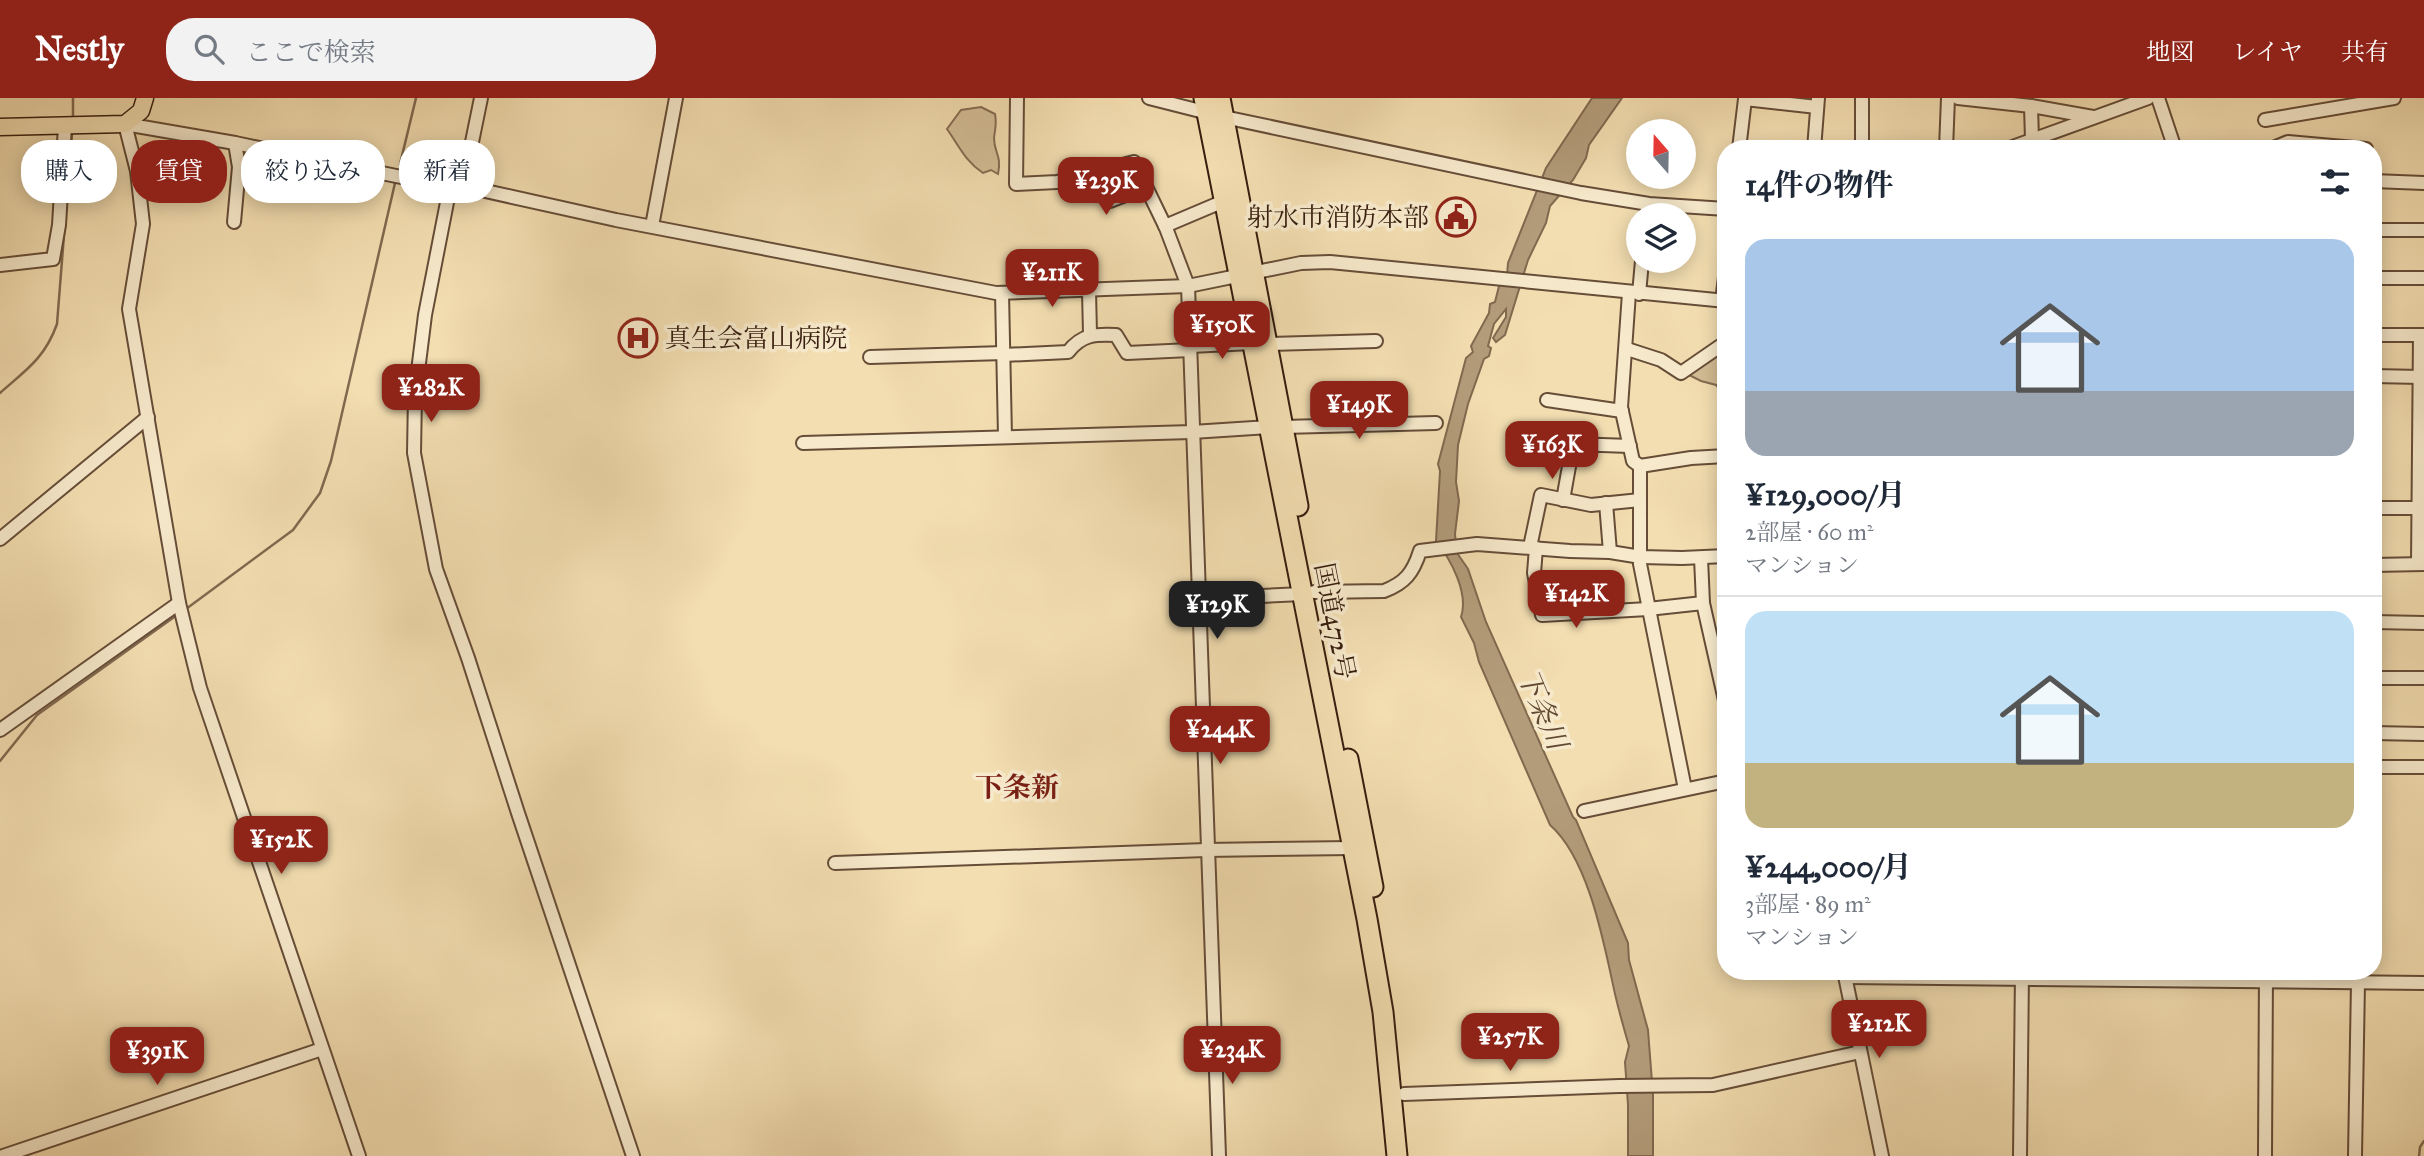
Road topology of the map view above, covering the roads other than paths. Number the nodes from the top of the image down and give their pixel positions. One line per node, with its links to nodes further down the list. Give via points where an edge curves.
1 (145, 98): 17 (main road, via 141,111)
2 (481, 98): 20 (street)
3 (677, 98): 40 (street)
4 (1017, 98): 28 (street, via 1016,184 1057,182)
5 (1149, 98): 14 (street)
6 (1862, 98): 23 (street)
7 (1948, 98): 24 (street)
8 (1958, 98): 13 (street)
9 (2148, 98): 15 (street)
10 (2158, 98): 26 (street)
11 (2394, 98): 16 (street)
12 (1818, 103): 21 (street, via 1745,99); 22 (street)
13 (2031, 106): 15 (street); 25 (street)
14 (1213, 107): 34 (highway, 国道472号); 36 (street); 46 (highway, 国道472号)
15 (2094, 117): 25 (street)
16 (2265, 120)
17 (125, 124): 18 (main road); 27 (street); 68 (street, via 143,224 129,309)
18 (65, 126): 19 (main road); 44 (street, via 53,259)
19 (0, 127)
20 (469, 140)
21 (1741, 140)
22 (1815, 140)
23 (1862, 140)
24 (1946, 140)
25 (2032, 140)
26 (2172, 140)
27 (235, 143): 29 (street); 39 (street, via 239,167)
28 (1100, 171): 32 (street, via 1134,162); 32 (street, via 1110,201)
29 (399, 175)
30 (2382, 181): 31 (street)
31 (2424, 183)
32 (1146, 187): 41 (street)
33 (495, 194): 40 (street)
34 (1224, 201): 41 (street); 46 (highway, 国道472号)
35 (452, 203): 123 (street, via 425,315 415,395 414,453 436,569)
36 (1626, 204)
37 (1696, 209): 38 (street)
38 (1717, 209)
39 (234, 222)
40 (652, 226): 51 (street)
41 (1165, 226): 49 (street)
42 (2382, 230): 43 (street)
43 (2424, 230)
44 (0, 265)
45 (1639, 273): 52 (street)
46 (1246, 274): 49 (street); 52 (street, via 1330,262); 58 (highway, 国道472号)
47 (2382, 278): 48 (street)
48 (2424, 278)
49 (1188, 286): 50 (street); 59 (street)
50 (1089, 291): 51 (street); 54 (street)
51 (1002, 293): 62 (street)
52 (1634, 294): 53 (street); 61 (street)
53 (1717, 301)
54 (1090, 334): 59 (street, via 1116,335 1127,353); 62 (street, via 1068,352)
55 (2382, 335): 56 (street)
56 (2422, 335): 65 (street)
57 (1376, 341): 58 (street)
58 (1260, 343): 59 (street); 70 (highway, 国道472号)
59 (1190, 348): 71 (street)
60 (1717, 348): 61 (street, via 1681,373 1661,359)
61 (1627, 349): 67 (street)
62 (1004, 354): 63 (street); 72 (street)
63 (870, 357)
64 (2382, 376): 65 (street)
65 (2421, 377): 81 (street)
66 (1547, 400): 67 (street)
67 (1622, 411): 74 (street)
68 (148, 417): 82 (street); 92 (street)
69 (1436, 423): 70 (street)
70 (1276, 427): 71 (street); 90 (highway, 国道472号)
71 (1192, 432): 72 (street); 91 (street)
72 (1005, 437): 73 (street)
73 (803, 443)
74 (1630, 446): 76 (street, via 1633,461); 77 (street, via 1573,444)
75 (1717, 457): 76 (street)
76 (1640, 466): 78 (street)
77 (1563, 500): 79 (street); 83 (street, via 1541,495)
78 (1640, 500): 79 (street); 85 (street)
79 (1606, 503): 84 (street)
80 (2382, 508): 81 (street)
81 (2421, 508): 88 (street)
82 (0, 539)
83 (1533, 547): 84 (street); 90 (street, via 1472,544 1424,550 1413,571 1395,587); 94 (street, via 1542,615)
84 (1610, 552): 85 (street)
85 (1641, 557): 87 (street); 94 (street)
86 (1717, 557): 87 (street)
87 (1701, 558): 93 (street)
88 (2421, 564): 89 (street)
89 (2382, 565)
90 (1308, 593): 91 (street); 108 (highway, 国道472号); 119 (highway, 国道472号, via 1366,847 1395,1012)
91 (1199, 599): 109 (street)
92 (179, 603): 100 (street); 117 (street, via 200,688)
93 (1703, 603): 94 (street); 97 (street)
94 (1648, 609): 106 (street)
95 (2382, 622): 96 (street)
96 (2424, 623)
97 (1717, 665)
98 (2382, 678): 99 (street)
99 (2424, 678)
100 (0, 730)
101 (2382, 733): 102 (street)
102 (2424, 734)
103 (2382, 767): 104 (street)
104 (2424, 767)
105 (1717, 783): 106 (street)
106 (1685, 789): 107 (street)
107 (1584, 811)
108 (1352, 848): 109 (street); 125 (highway, 国道472号, via 1383,1012)
109 (1206, 850): 110 (street); 124 (street)
110 (835, 863)
111 (1845, 980): 118 (street)
112 (2022, 980): 128 (street)
113 (2266, 980): 129 (street)
114 (2321, 980): 115 (street)
115 (2358, 982): 116 (street); 130 (street)
116 (2424, 983)
117 (322, 1049): 121 (street); 122 (street)
118 (1860, 1052): 119 (street, via 1713,1085); 127 (street)
119 (1404, 1094): 126 (highway, 国道472号)
120 (0, 1147): 121 (street)
121 (3, 1156)
122 (359, 1156)
123 (633, 1156)
124 (1219, 1156)
125 (1397, 1156)
126 (1409, 1156)
127 (1882, 1156)
128 (2020, 1156)
129 (2264, 1156)
130 (2356, 1156)

